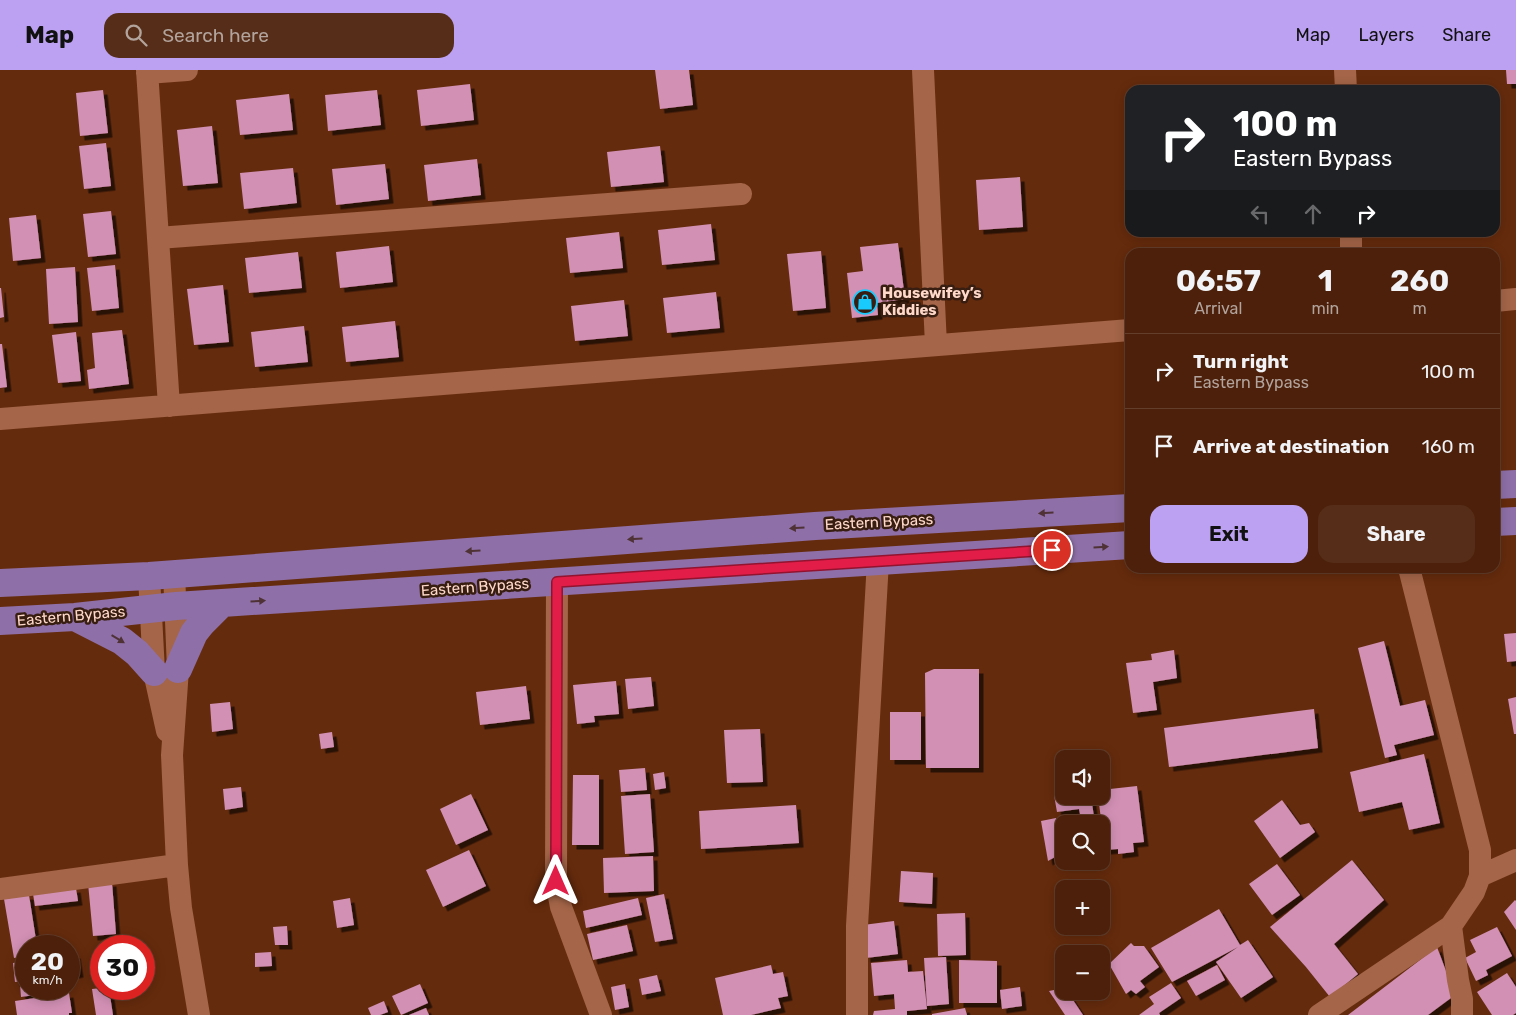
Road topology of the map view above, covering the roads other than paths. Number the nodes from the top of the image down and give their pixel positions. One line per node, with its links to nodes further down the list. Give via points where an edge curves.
1 (187, 70): 4 (street)
2 (923, 70): 11 (street)
3 (1345, 70): 5 (street)
4 (147, 71): 7 (street)
5 (1346, 85)
6 (741, 194): 7 (street)
7 (158, 238): 12 (street)
8 (1516, 299): 9 (street)
9 (1500, 301)
10 (1125, 330): 11 (street)
11 (936, 345): 12 (street)
12 (169, 406): 13 (street)
13 (0, 419)
14 (1516, 484): 15 (main road)
15 (1500, 485)
16 (1125, 508): 22 (main road, Eastern Bypass, one-way to 22, via 815,526)
17 (1516, 521): 18 (main road)
18 (1500, 522)
19 (1125, 545): 20 (main road, Eastern Bypass, one-way to 19)
20 (878, 561): 24 (main road, Eastern Bypass); 37 (street, via 858,926)
21 (1410, 573): 32 (street, via 1480,850)
22 (161, 574): 23 (main road, Eastern Bypass); 26 (street)
23 (0, 582)
24 (557, 582): 25 (main road, Eastern Bypass, one-way to 24); 36 (street, via 556,881 561,907)
25 (222, 603): 26 (main road, Eastern Bypass); 29 (main road, via 202,623)
26 (164, 608): 27 (main road, Eastern Bypass); 29 (street)
27 (75, 617): 28 (main road, Eastern Bypass); 29 (main road, one-way to 29, via 122,641 137,654)
28 (0, 621)
29 (166, 670): 31 (street)
30 (1516, 860): 32 (street)
31 (177, 865): 33 (street); 35 (street)
32 (1480, 876): 34 (street, via 1474,892)
33 (0, 889)
34 (1451, 926): 38 (street); 39 (street)
35 (199, 1015)
36 (601, 1015)
37 (857, 1015)
38 (1319, 1015)
39 (1462, 1015)

